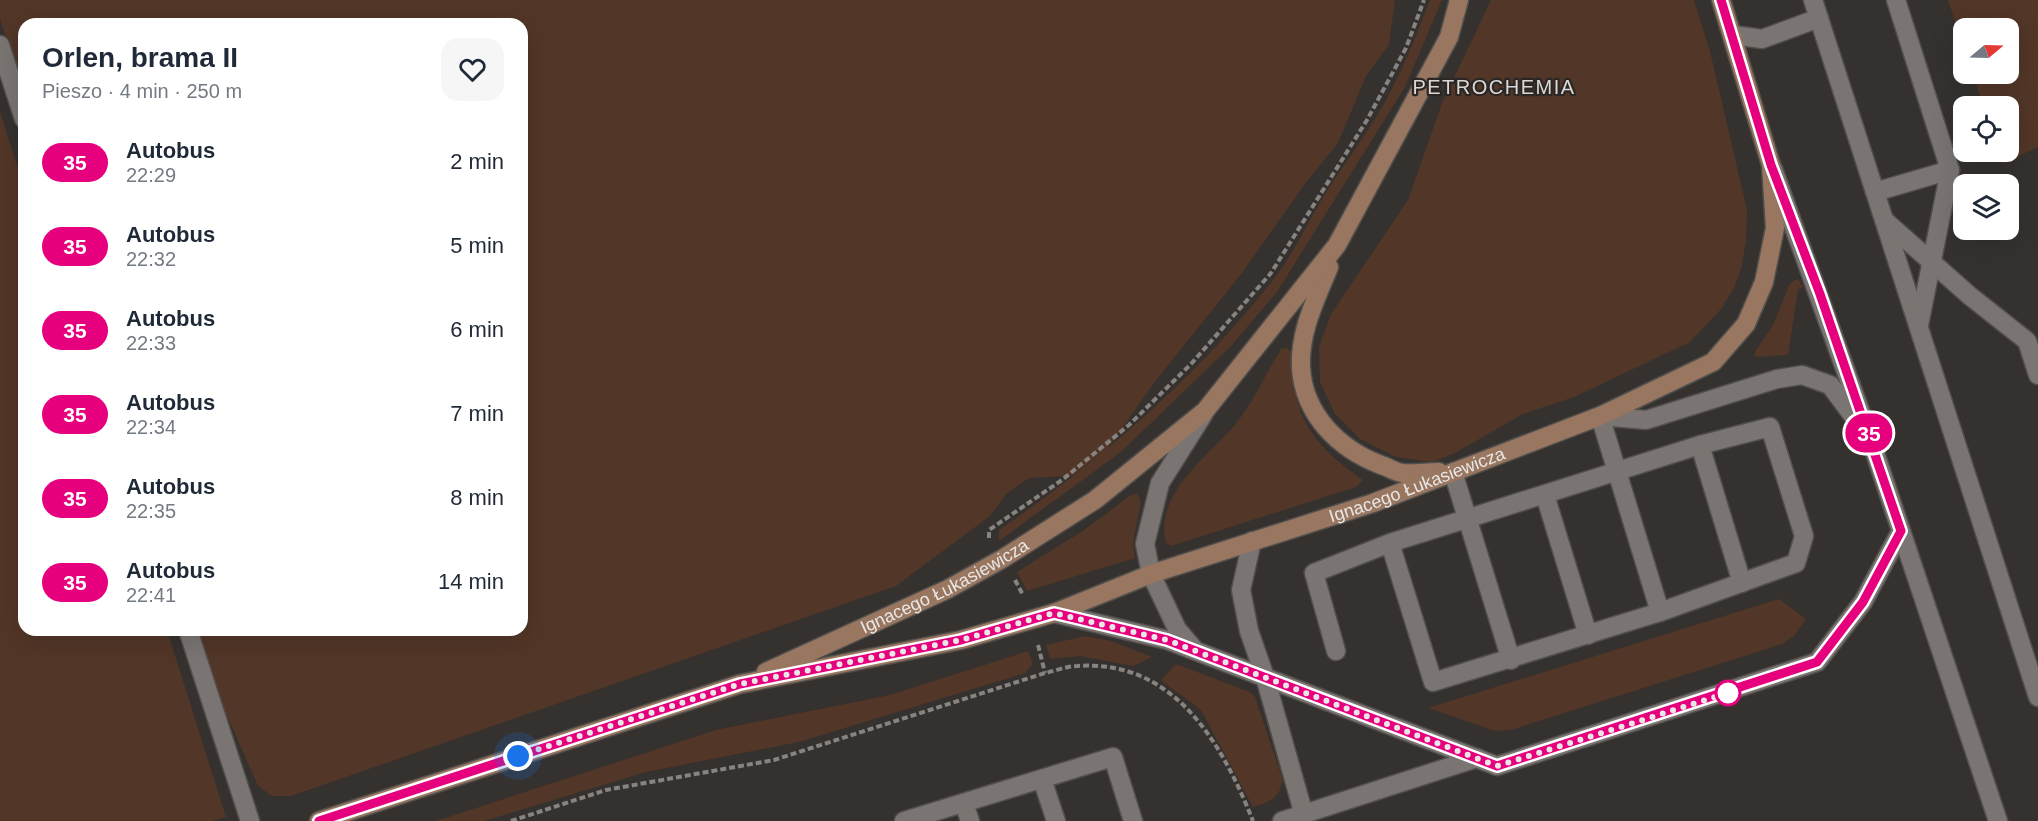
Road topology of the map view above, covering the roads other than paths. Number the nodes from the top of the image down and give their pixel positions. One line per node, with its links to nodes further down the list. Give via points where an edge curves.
1 (1459, 0): 8 (main road, Ignacego Łukasiewicza)
2 (1470, 0): 8 (main road)
3 (1721, 0): 7 (main road, Ignacego Łukasiewicza)
4 (1814, 0): 6 (street)
5 (1896, 0): 12 (street)
6 (1819, 18): 7 (street, via 1762,39); 13 (street)
7 (1733, 35): 11 (main road, Ignacego Łukasiewicza)
8 (1449, 37): 15 (main road, Ignacego Łukasiewicza)
9 (0, 45): 10 (street)
10 (18, 100)
11 (1771, 165): 21 (main road, Ignacego Łukasiewicza, via 1775,228 1764,282 1746,324 1713,362); 22 (street)
12 (1950, 170): 13 (street); 16 (street)
13 (1875, 192): 14 (street)
14 (1884, 220): 16 (street); 17 (street)
15 (1337, 245): 20 (main road, Ignacego Łukasiewicza); 24 (main road, via 1307,320 1301,367 1306,394 1320,422 1359,457 1402,472)
16 (1930, 262): 17 (street); 18 (street)
17 (1919, 328): 42 (street)
18 (2033, 339): 19 (street)
19 (2038, 375)
20 (1205, 411): 31 (street, via 1160,483 1145,544); 41 (main road, Ignacego Łukasiewicza, via 1095,500 1002,559 948,589)
21 (1600, 416): 22 (street, via 1646,420 1777,379 1802,375 1830,385); 24 (main road, Ignacego Łukasiewicza); 25 (street)
22 (1871, 441): 28 (street)
23 (1700, 445): 25 (street); 32 (street); 32 (street, via 1770,428 1804,536 1796,563)
24 (1453, 471): 27 (street); 29 (main road, Ignacego Łukasiewicza, via 1373,503)
25 (1617, 472): 26 (street); 33 (street)
26 (1545, 495): 27 (street); 35 (street)
27 (1467, 520): 30 (street); 39 (street)
28 (1901, 531): 43 (street, via 1863,602 1817,662 1497,766); 54 (street)
29 (1252, 541): 31 (main road, Ignacego Łukasiewicza); 40 (street, via 1240,590)
30 (1390, 543): 38 (street, via 1314,573); 39 (street, via 1433,682)
31 (1151, 574): 34 (main road, Ignacego Łukasiewicza); 37 (street, via 1177,628)
32 (1742, 583): 33 (street)
33 (1660, 612): 35 (street)
34 (1054, 613): 37 (street); 41 (main road, Ignacego Łukasiewicza, via 961,640)
35 (1588, 635): 39 (street)
36 (190, 636): 47 (street)
37 (1195, 650): 40 (street)
38 (1336, 651)
39 (1511, 660)
40 (1265, 677): 43 (street); 46 (street)
41 (740, 684): 48 (main road, Ignacego Łukasiewicza)
42 (2038, 697)
43 (1477, 758): 46 (street)
44 (1042, 779): 45 (street); 51 (street); 52 (street, via 1113,757)
45 (964, 803): 49 (street); 50 (street)
46 (1304, 815): 53 (street)
47 (250, 821)
48 (319, 821)
49 (904, 821)
50 (970, 821)
51 (1056, 821)
52 (1133, 821)
53 (1282, 821)
54 (1998, 821)

